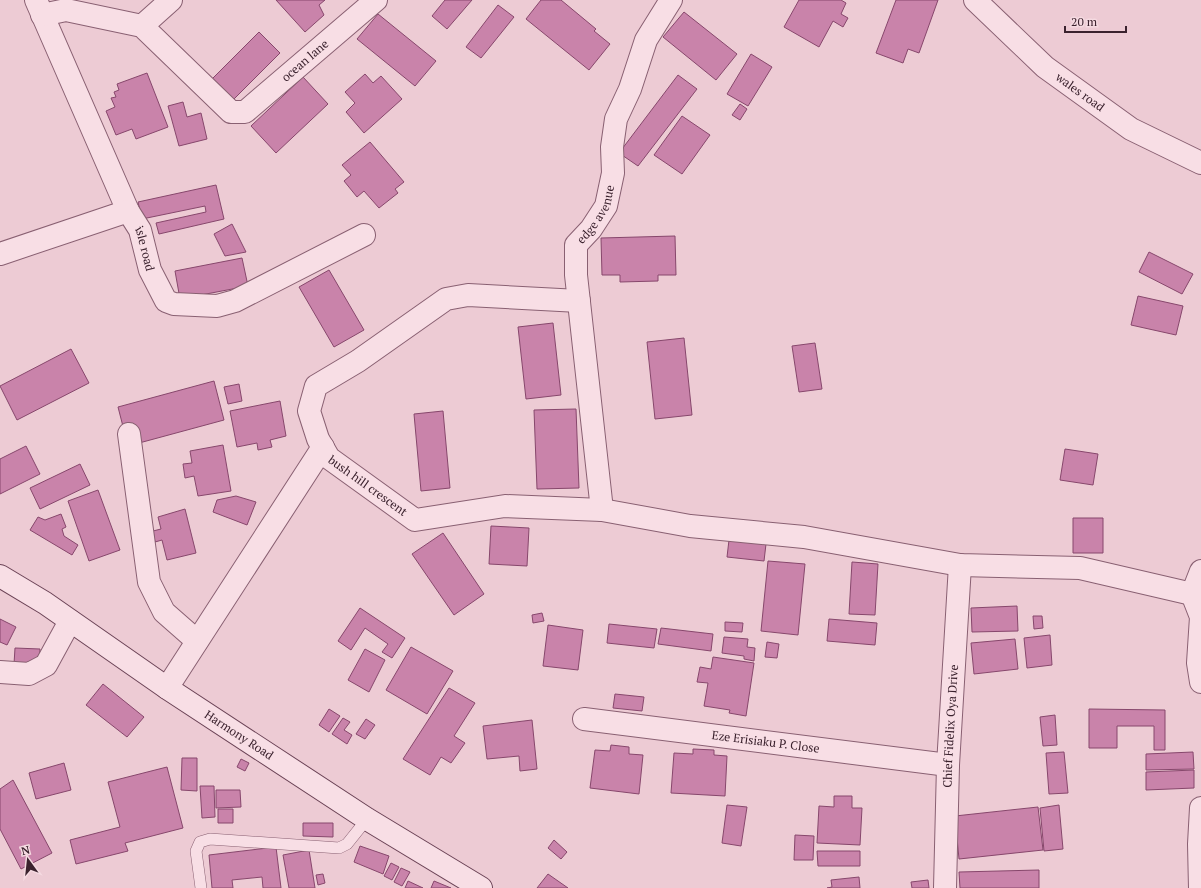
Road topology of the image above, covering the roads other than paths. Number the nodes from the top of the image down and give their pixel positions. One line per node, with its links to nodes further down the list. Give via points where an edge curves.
1 (171, 0): 6 (street)
2 (376, 0): 6 (street, ocean lane, via 245,112 231,112)
3 (671, 0): 11 (street, edge avenue, via 646,40 630,89 616,119 612,147 613,173 606,206 591,229 576,245)
4 (975, 0): 7 (street, wales road, via 1045,67 1131,129)
5 (39, 7): 6 (street); 8 (street, isle road)
6 (142, 26)
7 (1201, 163)
8 (128, 211): 9 (street, isle road, via 140,230 150,270 166,301 174,304 218,306 235,301); 10 (street)
9 (364, 235)
10 (0, 254)
11 (579, 301): 13 (street, bush hill crescent, via 468,295 446,299 358,361 316,386 309,411); 14 (street, edge avenue)
12 (129, 434): 20 (street, via 148,582 164,612)
13 (323, 447): 14 (street, bush hill crescent, via 329,458 415,520 505,506); 20 (street)
14 (602, 510): 15 (street, bush hill crescent, via 690,526 804,537)
15 (960, 565): 18 (street, bush hill crescent, via 1080,568); 25 (street, Chief Fidelix Oya Drive)
16 (1201, 571): 18 (street)
17 (0, 576): 19 (street, Harmony Road)
18 (1192, 594): 22 (street, via 1201,617 1198,663)
19 (70, 621): 21 (street, via 46,665 30,674); 23 (street, Harmony Road)
20 (197, 641): 23 (street)
21 (0, 672)
22 (1201, 682)
23 (166, 688): 27 (street, Harmony Road)
24 (584, 719): 25 (street, Eze Erisiaku P. Close)
25 (948, 765): 30 (street, Chief Fidelix Oya Drive)
26 (1201, 808): 31 (street)
27 (367, 819): 28 (street, Harmony Road); 29 (lane, via 348,844 339,848 210,839 200,842 196,851)
28 (479, 887)
29 (201, 888)
30 (945, 888)
31 (1200, 888)

